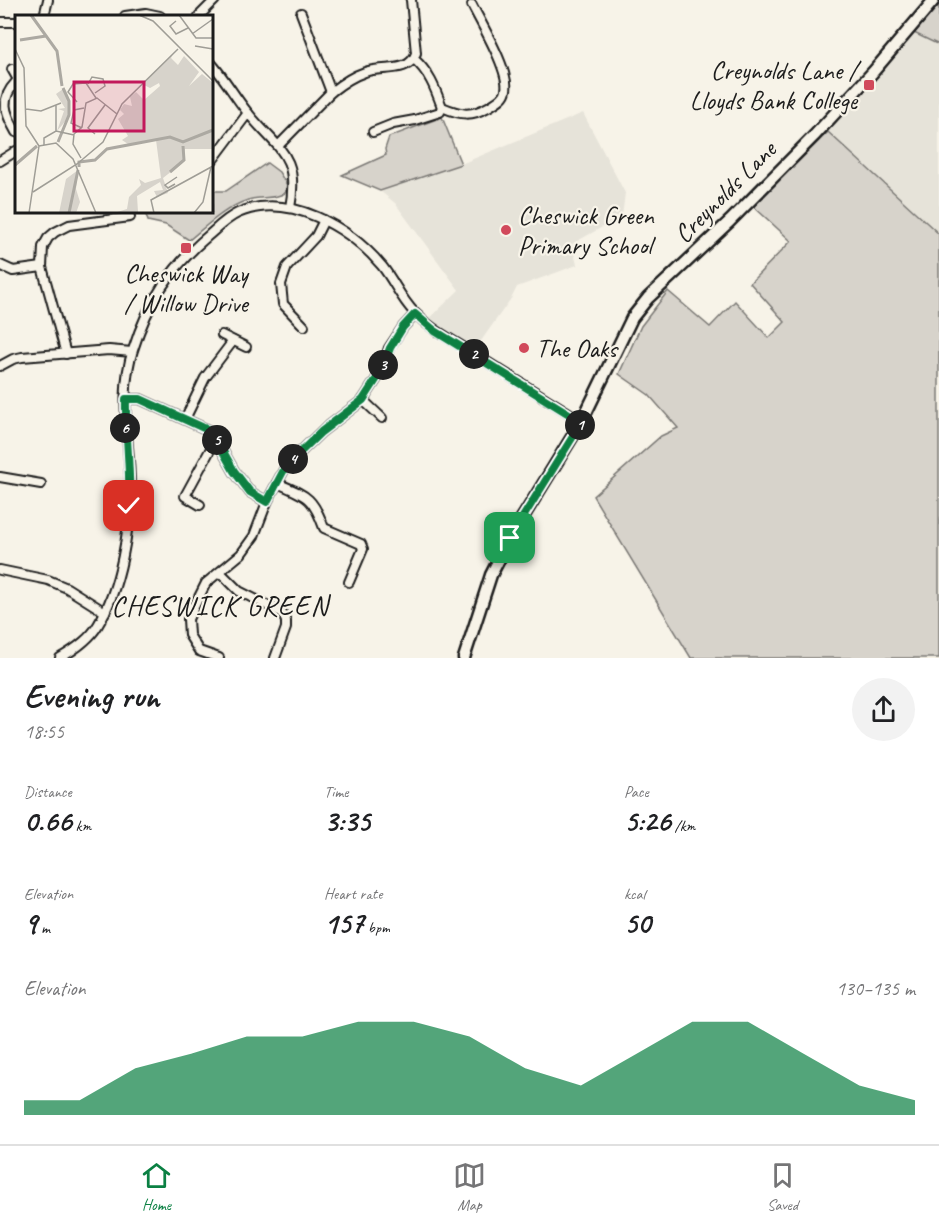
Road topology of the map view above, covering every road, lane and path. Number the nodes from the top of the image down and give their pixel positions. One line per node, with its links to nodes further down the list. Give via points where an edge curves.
1 (48, 0): 7 (street)
2 (215, 0): 10 (street)
3 (411, 0): 11 (street)
4 (934, 0): 40 (street, Creynolds Lane, via 814,136 648,298 619,342)
5 (472, 5): 15 (street, via 505,72 507,89 496,102 470,114 459,114)
6 (301, 13): 14 (street)
7 (44, 15)
8 (132, 15): 9 (street)
9 (155, 15)
10 (200, 15)
11 (414, 59): 14 (street, via 403,67 365,72); 15 (street, via 424,68)
12 (213, 65): 16 (street)
13 (15, 83): 17 (street, via 0,99)
14 (331, 92): 19 (street)
15 (442, 106): 18 (street, via 432,116)
16 (248, 113): 19 (street); 21 (street)
17 (15, 130)
18 (373, 132)
19 (279, 145): 23 (street, via 294,180)
20 (15, 153): 22 (street)
21 (213, 160)
22 (0, 161)
23 (290, 208): 25 (street); 33 (street, via 262,206 237,213 200,243 162,284)
24 (129, 213): 27 (street, via 130,217 69,225 55,232 43,247)
25 (324, 220): 28 (street, via 374,256); 29 (street, via 316,236 287,267 281,284 283,304)
26 (0, 265): 27 (street, via 13,271)
27 (42, 267): 34 (street)
28 (415, 314): 37 (street, via 390,348 381,372); 40 (street, via 435,331)
29 (304, 326)
30 (222, 335): 31 (street)
31 (233, 341): 32 (street); 39 (street, via 205,378)
32 (246, 347)
33 (132, 352): 34 (street); 36 (street)
34 (66, 354): 35 (street, via 13,358)
35 (0, 366)
36 (126, 399): 39 (street, via 140,399); 50 (street, via 129,516)
37 (363, 400): 38 (street); 43 (street, via 301,450)
38 (382, 418)
39 (185, 419): 41 (street)
40 (582, 422): 54 (street, Creynolds Lane, via 491,575)
41 (216, 439): 45 (street, via 250,492); 46 (street, via 185,496)
42 (0, 477): 44 (street)
43 (277, 483): 45 (street); 49 (street, via 314,503 324,528 361,544 363,549)
44 (41, 484)
45 (267, 502): 48 (street, via 254,536)
46 (200, 506)
47 (0, 570): 50 (street, via 48,580)
48 (220, 572): 52 (street, via 206,583 188,619 189,635 199,651); 53 (street, via 239,591 282,613 286,628)
49 (349, 582)
50 (105, 612): 51 (street, via 89,637)
51 (60, 658)
52 (219, 658)
53 (275, 658)
54 (464, 658)

